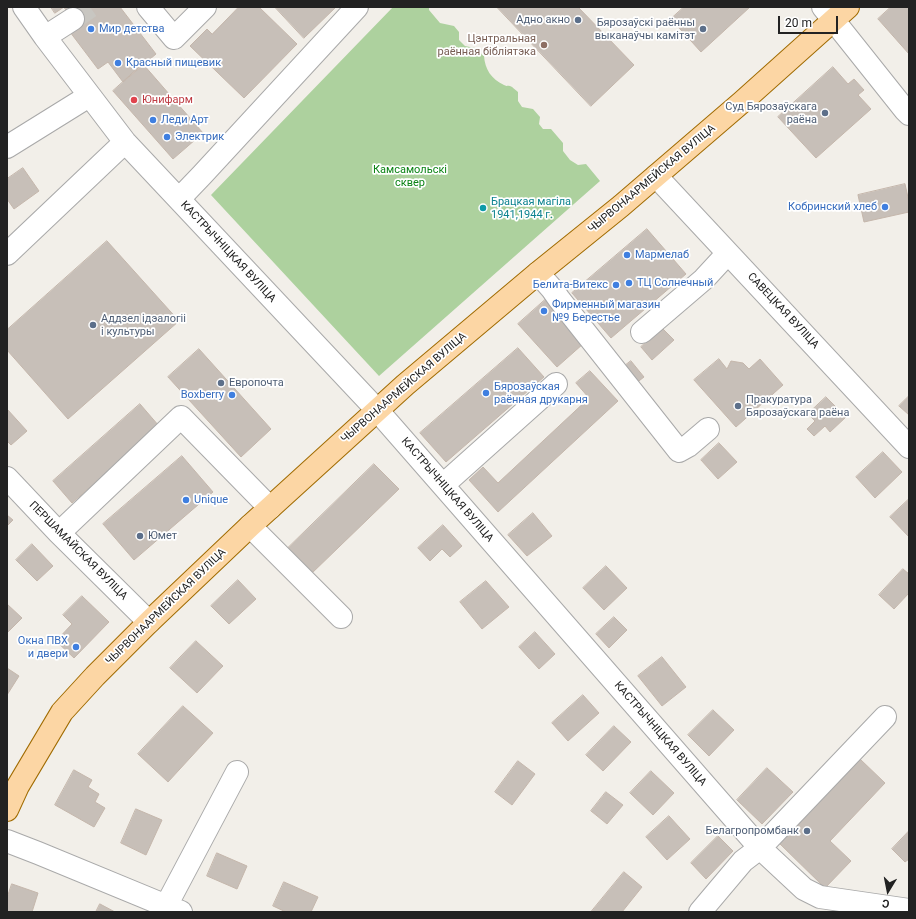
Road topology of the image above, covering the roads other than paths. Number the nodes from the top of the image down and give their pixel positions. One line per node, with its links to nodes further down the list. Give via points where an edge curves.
1 (24, 7): 7 (street, КАСТРЫЧНІЦКАЯ ВУЛІЦА)
2 (148, 7): 3 (street, via 174,38)
3 (205, 7)
4 (357, 7): 13 (street)
5 (835, 11): 9 (street); 12 (main road, ЧЫРВОНААРМЕЙСКАЯ ВУЛІЦА, via 742,102)
6 (73, 19): 7 (street)
7 (45, 37): 8 (street, КАСТРЫЧНІЦКАЯ ВУЛІЦА)
8 (89, 96): 10 (street, КАСТРЫЧНІЦКАЯ ВУЛІЦА); 11 (street)
9 (909, 114)
10 (125, 142): 13 (street, КАСТРЫЧНІЦКАЯ ВУЛІЦА); 15 (street)
11 (7, 147)
12 (656, 176): 14 (street, САВЕЦКАЯ ВУЛІЦА); 16 (main road, ЧЫРВОНААРМЕЙСКАЯ ВУЛІЦА)
13 (179, 199): 19 (street, КАСТРЫЧНІЦКАЯ ВУЛІЦА)
14 (728, 253): 17 (street, via 704,280); 21 (street, САВЕЦКАЯ ВУЛІЦА)
15 (7, 254)
16 (538, 273): 19 (main road, ЧЫРВОНААРМЕЙСКАЯ ВУЛІЦА); 20 (street, via 679,451)
17 (642, 332)
18 (556, 384): 23 (street)
19 (377, 410): 23 (street, КАСТРЫЧНІЦКАЯ ВУЛІЦА); 24 (main road, ЧЫРВОНААРМЕЙСКАЯ ВУЛІЦА)
20 (708, 429)
21 (909, 447)
22 (7, 478): 26 (street, ПЕРШАМАЙСКАЯ ВУЛІЦА)
23 (443, 485): 33 (street, КАСТРЫЧНІЦКАЯ ВУЛІЦА)
24 (270, 508): 25 (main road, ЧЫРВОНААРМЕЙСКАЯ ВУЛІЦА); 26 (street, via 181,417)
25 (250, 526): 27 (street); 28 (main road, ЧЫРВОНААРМЕЙСКАЯ ВУЛІЦА)
26 (59, 533): 28 (street, ПЕРШАМАЙСКАЯ ВУЛІЦА)
27 (341, 617)
28 (149, 622): 31 (main road, ЧЫРВОНААРМЕЙСКАЯ ВУЛІЦА, via 62,712 18,786)
29 (885, 717): 33 (street)
30 (237, 772): 34 (street)
31 (7, 810)
32 (7, 841): 34 (street)
33 (760, 848): 35 (street, КАСТРЫЧНІЦКАЯ ВУЛІЦА, via 804,889 820,897); 36 (street, via 743,861)
34 (173, 909)
35 (909, 910)
36 (700, 912)

